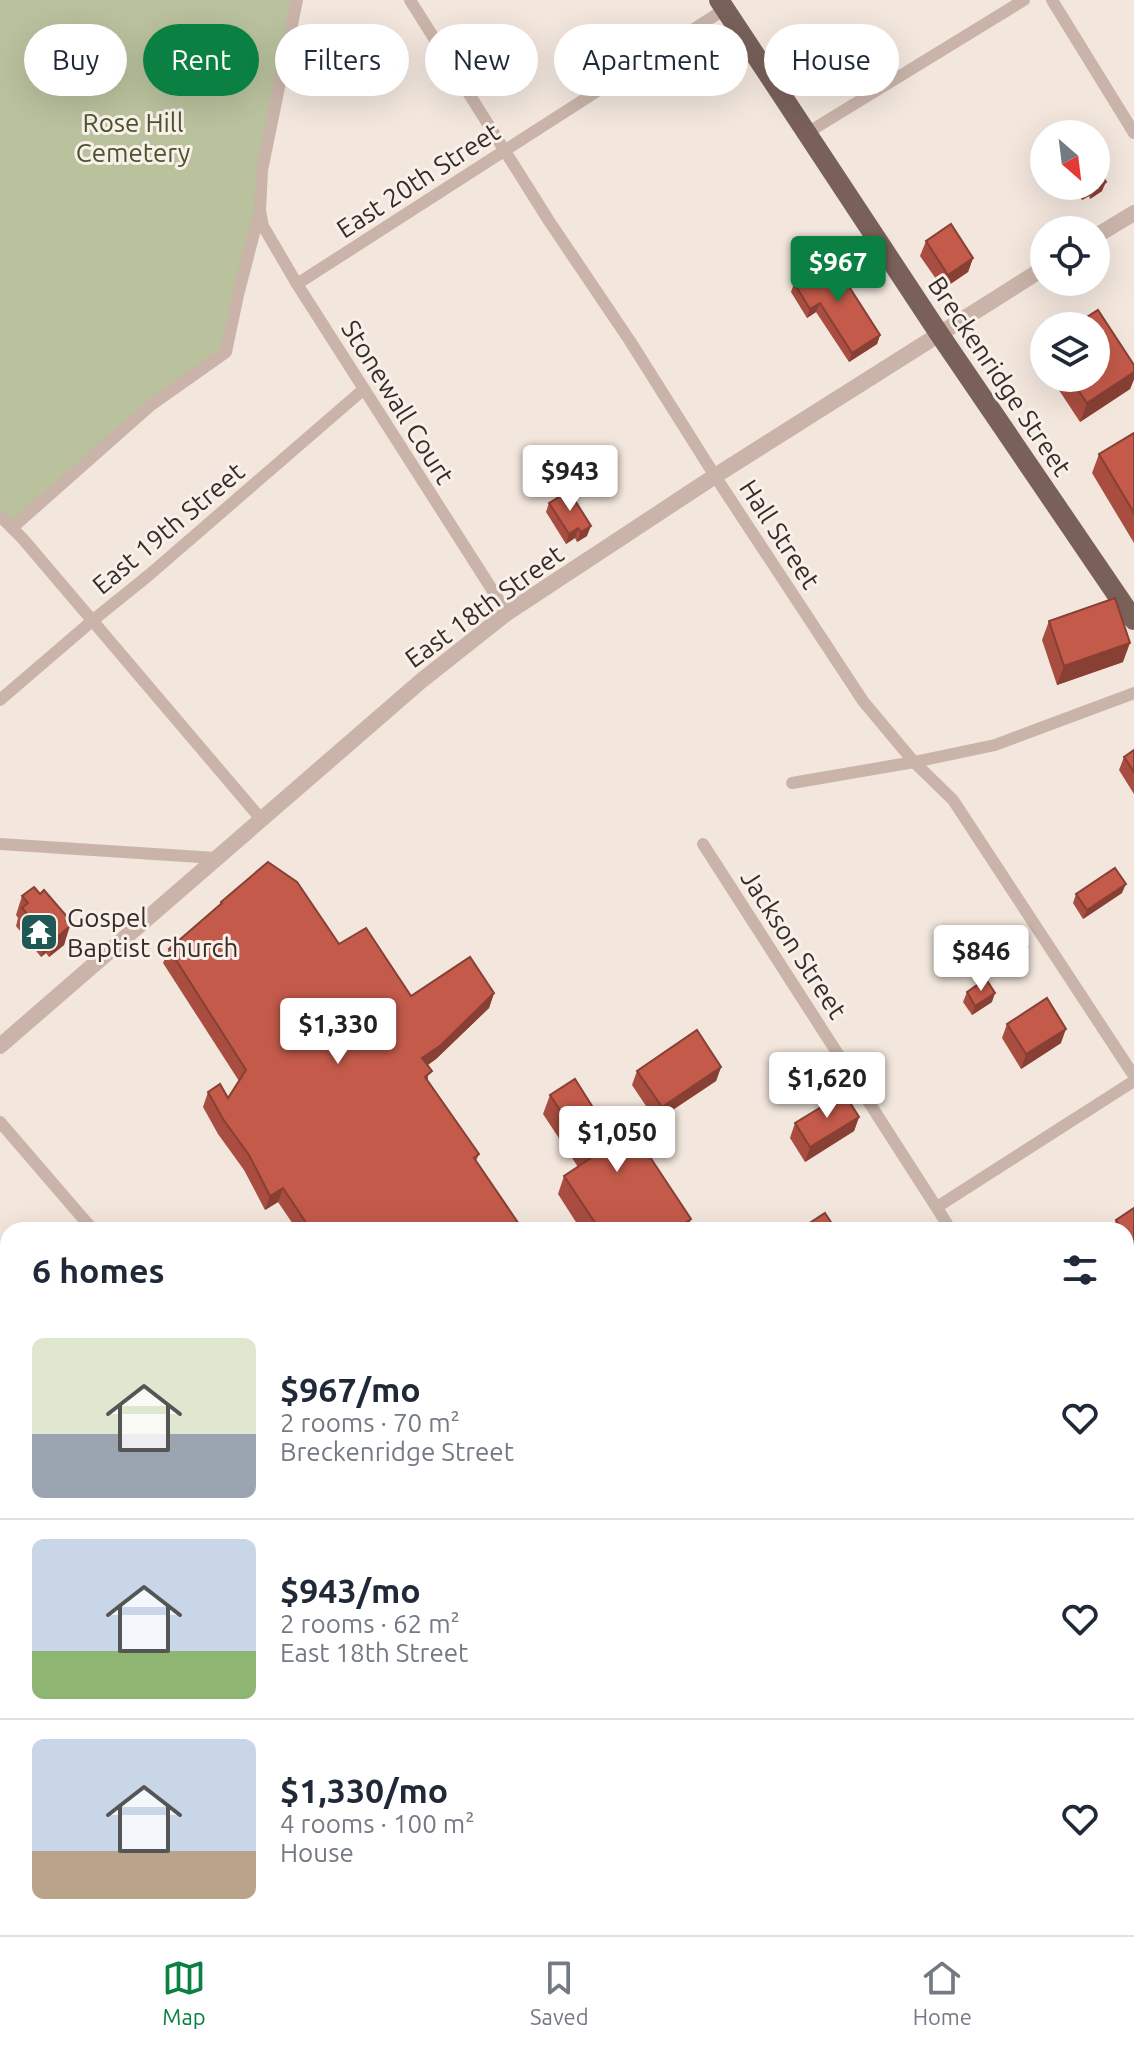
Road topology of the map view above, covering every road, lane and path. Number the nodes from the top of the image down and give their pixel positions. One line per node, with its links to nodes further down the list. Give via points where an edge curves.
1 (297, 0): 9 (street, via 262,170)
2 (410, 0): 8 (street, Hall Street)
3 (1024, 0): 6 (street)
4 (1052, 0): 7 (street)
5 (722, 5): 6 (main road, Breckenridge Street); 8 (street, East 20th Street)
6 (807, 133): 14 (main road, Breckenridge Street)
7 (1134, 133)
8 (505, 151): 13 (street, East 20th Street); 16 (street, Hall Street)
9 (260, 211): 13 (street, Stonewall Court, via 263,226); 18 (street, via 226,352 151,405)
10 (1134, 213): 11 (street)
11 (1110, 228)
12 (1030, 277): 14 (street, East 18th Street)
13 (297, 284): 15 (street, Stonewall Court)
14 (940, 335): 16 (street, East 18th Street); 20 (main road, Breckenridge Street)
15 (364, 389): 19 (street, Stonewall Court); 21 (street, East 19th Street)
16 (715, 476): 19 (street, East 18th Street); 24 (street, Hall Street, via 863,701)
17 (0, 516): 18 (street)
18 (12, 528): 21 (street)
19 (507, 613): 26 (street, East 18th Street)
20 (1134, 620)
21 (92, 621): 23 (street, East 19th Street); 26 (street)
22 (1134, 693): 24 (street, via 995,745)
23 (0, 700)
24 (914, 762): 25 (street); 31 (street, Hall Street, via 953,800)
25 (792, 783)
26 (261, 819): 29 (street, East 18th Street)
27 (0, 844): 29 (street)
28 (703, 844): 33 (street, Jackson Street)
29 (216, 858): 30 (street, East 18th Street)
30 (0, 1046)
31 (1134, 1078): 33 (street)
32 (0, 1122): 34 (street)
33 (937, 1207): 35 (street, Jackson Street)
34 (86, 1222)
35 (946, 1222)

